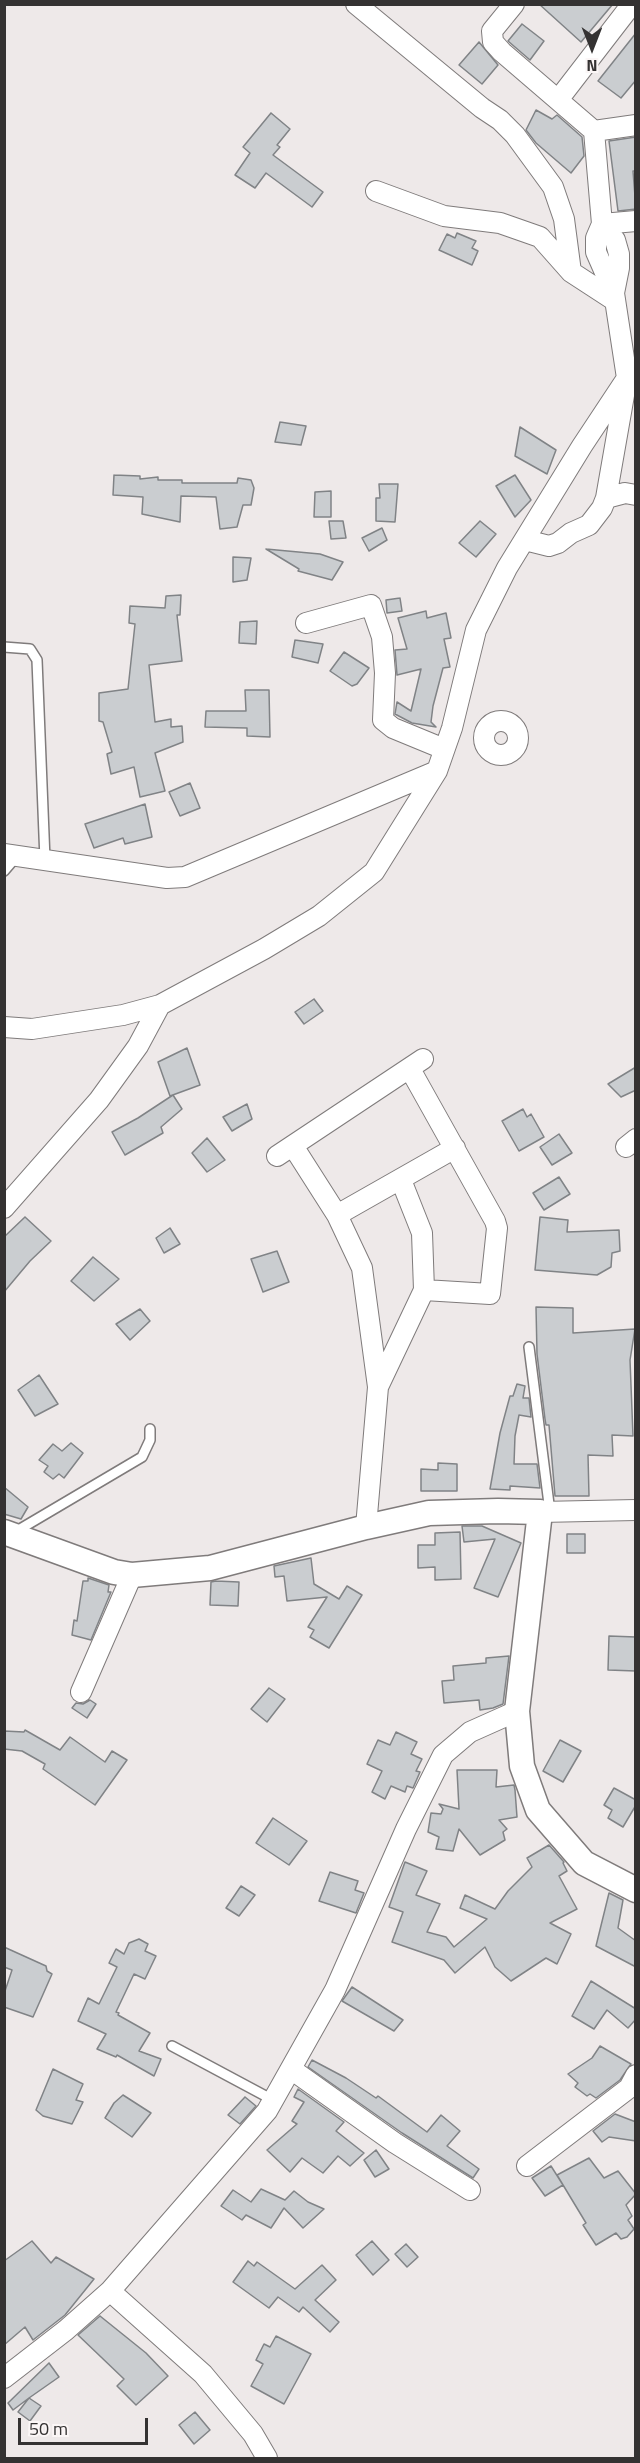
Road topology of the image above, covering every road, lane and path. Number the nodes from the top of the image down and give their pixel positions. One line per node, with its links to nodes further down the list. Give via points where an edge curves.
1 (356, 4): 10 (street, via 515,135 553,187 564,219)
2 (514, 4): 4 (street, via 492,31 493,42)
3 (632, 4): 4 (street)
4 (558, 100): 6 (street)
5 (636, 125): 6 (street)
6 (594, 131): 9 (street)
7 (376, 191): 10 (street, via 444,216 500,223 540,237)
8 (636, 221): 9 (street)
9 (602, 224): 11 (street, via 596,252)
10 (572, 273): 11 (street)
11 (614, 297): 12 (street)
12 (627, 378): 14 (street); 15 (street)
13 (636, 495): 14 (street, via 626,492)
14 (606, 498): 15 (street, via 589,525 558,543 549,546)
15 (525, 540): 18 (street, via 476,630)
16 (306, 623): 20 (street, via 371,604 382,637 383,720)
17 (4, 648): 23 (lane, via 30,649 37,660)
18 (452, 728): 19 (street); 20 (street)
19 (484, 735)
20 (444, 749): 21 (street)
21 (437, 771): 23 (street, via 185,877 166,878); 25 (street, via 374,872 319,916)
22 (11, 855): 23 (street); 24 (lane)
23 (45, 860)
24 (4, 871)
25 (160, 1005): 26 (street, via 123,1015 32,1029); 29 (street, via 138,1046 99,1100)
26 (4, 1027)
27 (455, 1148): 28 (street); 30 (street, via 416,1064 285,1151); 31 (street, via 497,1228 491,1290 486,1294)
28 (400, 1180): 30 (street); 31 (street, via 422,1233)
29 (4, 1208)
30 (337, 1215): 33 (street, via 362,1268)
31 (424, 1290): 33 (street)
32 (529, 1347): 36 (lane)
33 (378, 1387): 37 (street)
34 (150, 1429): 38 (lane, via 150,1440 142,1457)
35 (636, 1510): 36 (street)
36 (545, 1512): 37 (street, via 429,1513); 41 (street)
37 (366, 1527): 39 (street, via 210,1568)
38 (8, 1533): 39 (street)
39 (132, 1575): 40 (street)
40 (81, 1692)
41 (517, 1712): 42 (street, via 522,1766 538,1810 584,1863); 44 (street, via 470,1732 444,1755 406,1829 335,1990)
42 (636, 1890)
43 (172, 2046): 46 (lane)
44 (291, 2069): 46 (street); 48 (street, via 395,2143)
45 (636, 2075): 47 (street, via 629,2088)
46 (273, 2100): 49 (street, via 260,2120)
47 (527, 2166)
48 (470, 2190)
49 (110, 2291): 50 (street); 51 (street, via 203,2374 253,2434)
50 (4, 2378)
51 (267, 2458)

